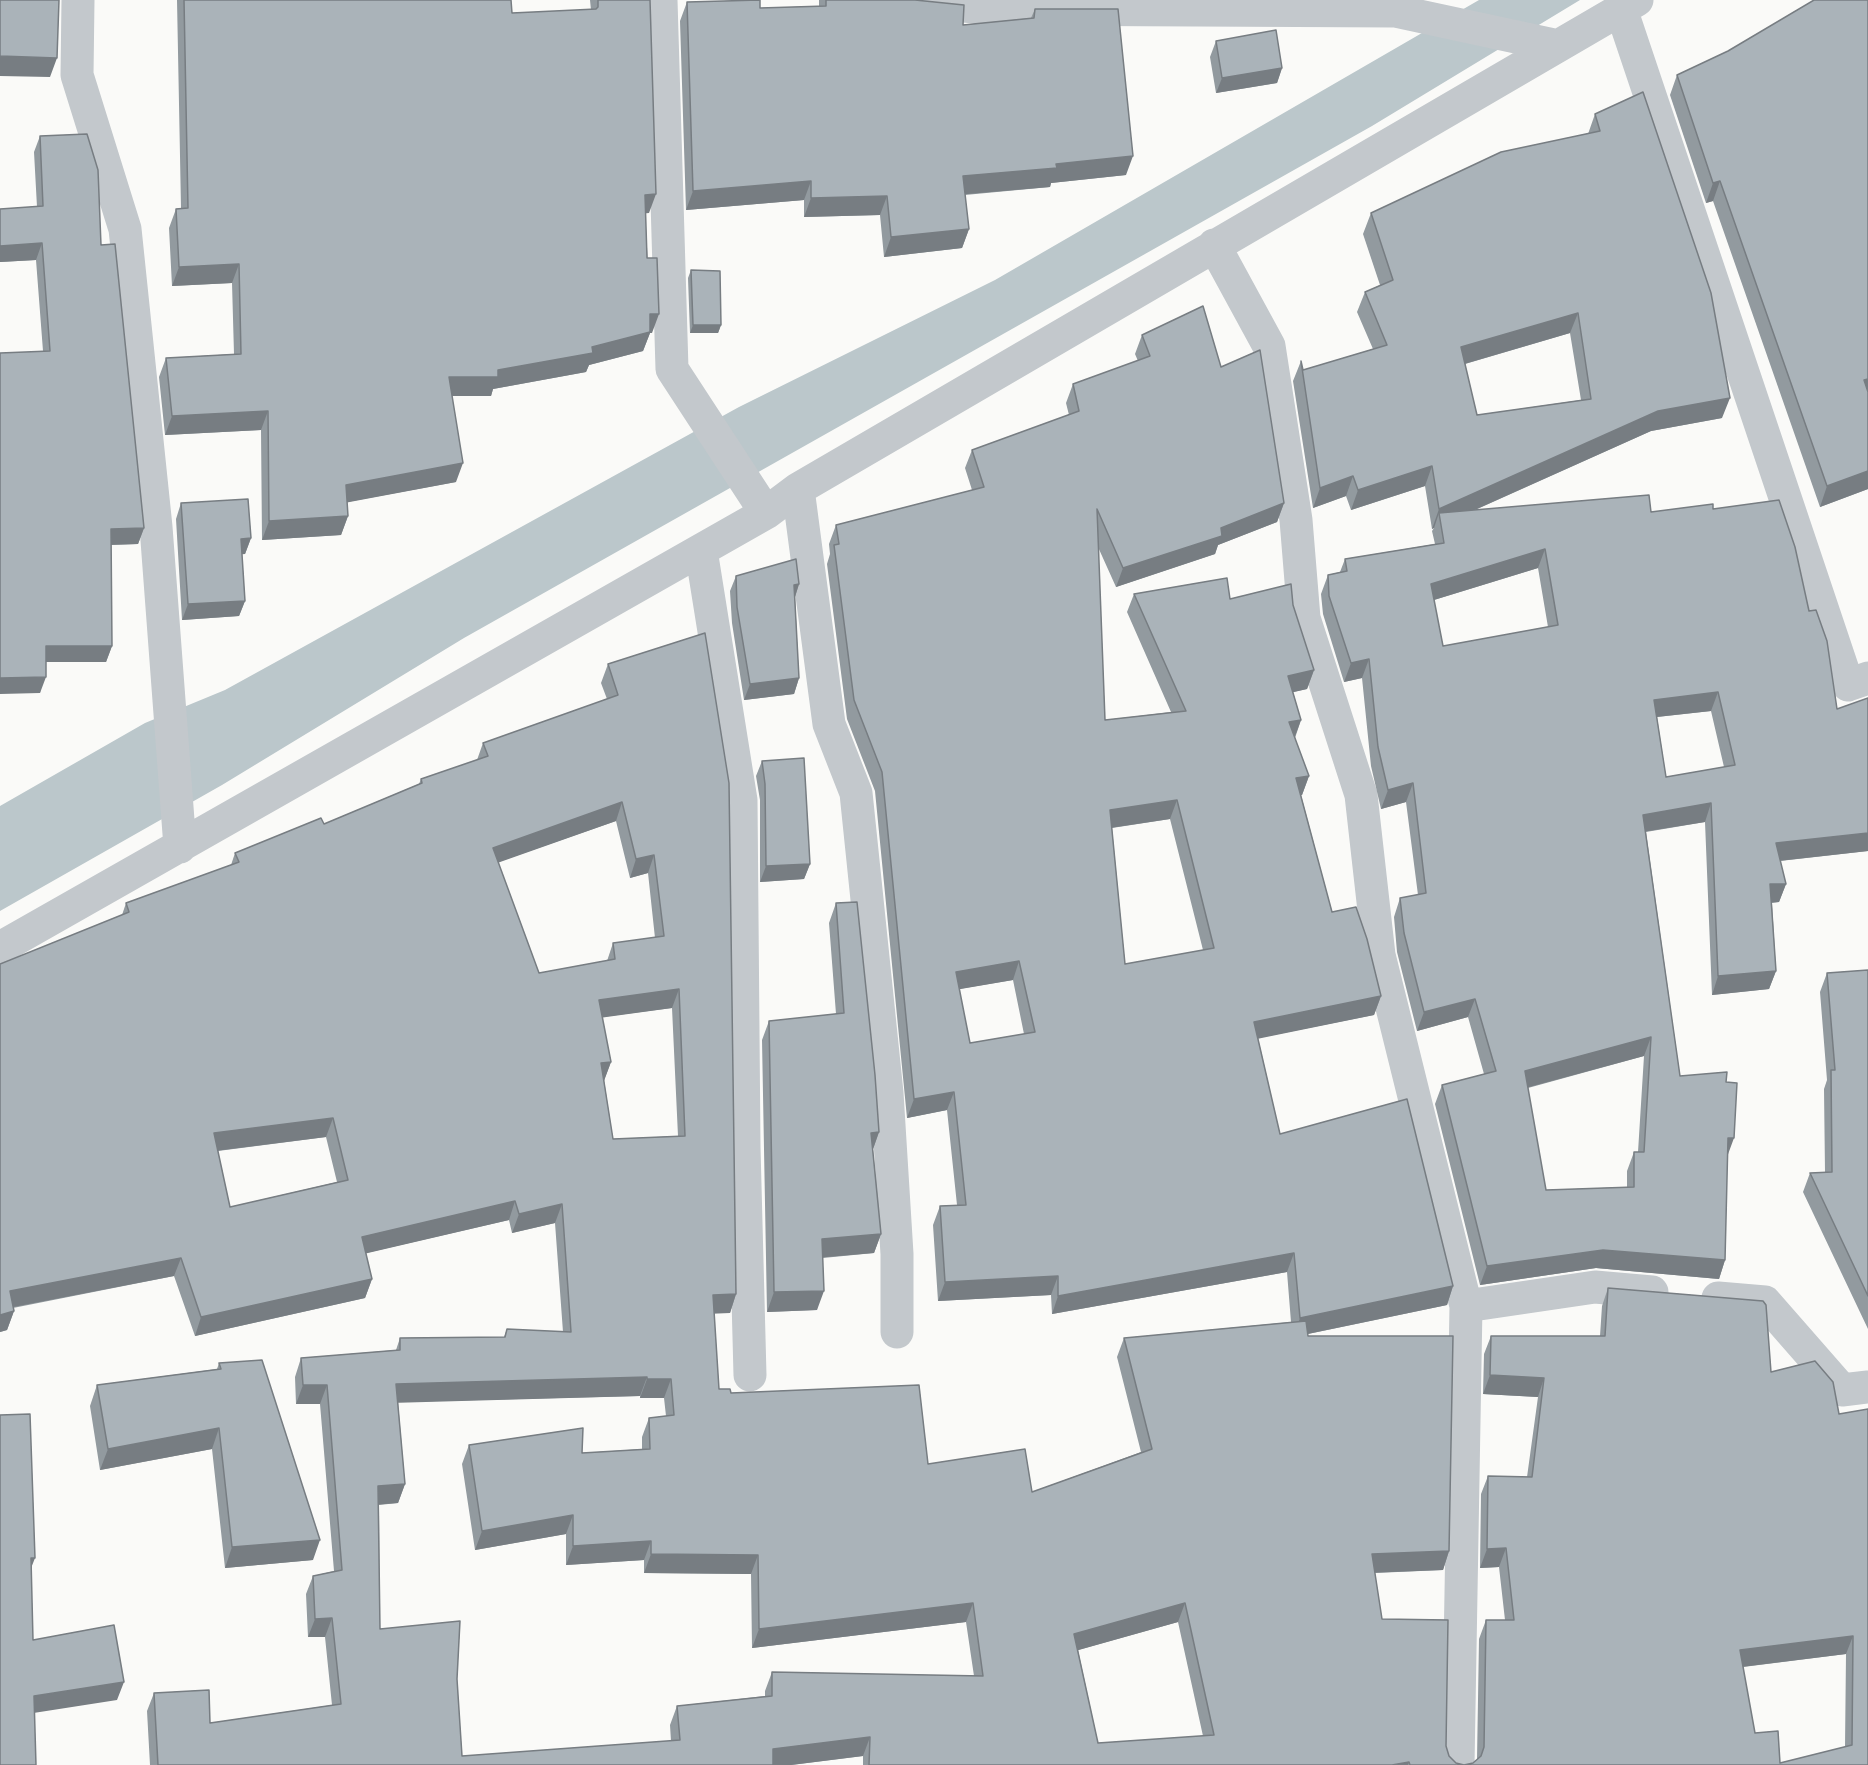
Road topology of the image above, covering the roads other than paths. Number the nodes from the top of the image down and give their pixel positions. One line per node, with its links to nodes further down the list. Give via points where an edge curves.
1 (78, 0): 11 (street, via 77,75 125,229 156,527)
2 (661, 0): 8 (street, via 672,369)
3 (905, 0): 5 (street, via 994,9 1396,11)
4 (1629, 5): 5 (street); 10 (street, via 1848,685)
5 (1558, 46): 6 (street)
6 (1214, 245): 7 (street); 13 (street, via 1269,346 1296,520 1304,618 1361,795 1379,955)
7 (798, 489): 8 (street); 14 (street, via 829,724 856,793 887,1093 897,1254)
8 (766, 513): 9 (street)
9 (701, 550): 11 (street); 15 (street, via 741,800)
10 (1868, 678)
11 (180, 847): 12 (street)
12 (0, 948)
13 (1466, 1306): 16 (street, via 1595,1287 1765,1302 1842,1389); 17 (street)
14 (897, 1332)
15 (750, 1375)
16 (1868, 1387)
17 (1458, 1765)

